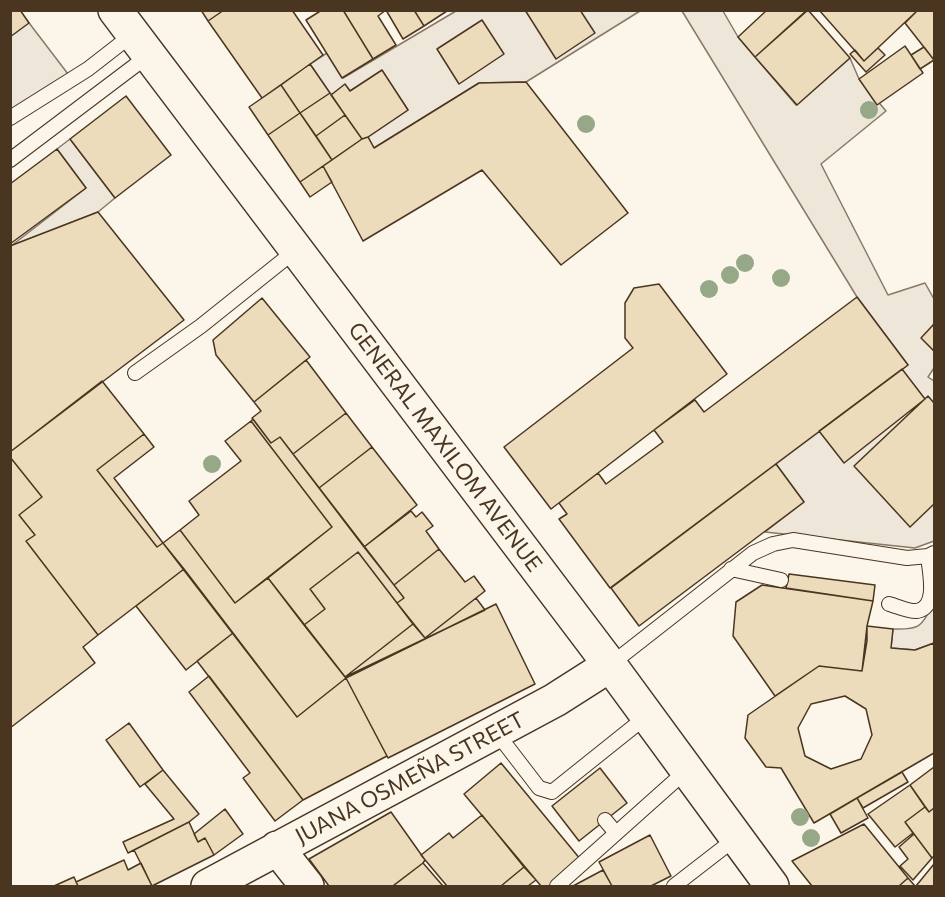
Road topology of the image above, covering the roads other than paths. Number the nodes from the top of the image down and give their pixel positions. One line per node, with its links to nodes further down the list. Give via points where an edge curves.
1 (133, 33): 2 (lane, via 88,69); 3 (lane); 4 (main road, GENERAL MAXILOM AVENUE)
2 (10, 118)
3 (10, 160)
4 (296, 250): 5 (lane); 10 (main road, GENERAL MAXILOM AVENUE)
5 (135, 373)
6 (931, 554): 7 (lane, via 907,558 793,540 753,553); 9 (lane, via 931,597 926,606 916,611)
7 (731, 569): 8 (lane); 10 (lane)
8 (781, 580)
9 (889, 604)
10 (610, 665): 11 (main road, GENERAL MAXILOM AVENUE); 12 (main road, JUANA OSMEÑA STREET)
11 (647, 716): 12 (lane, via 574,782 552,792 539,788); 13 (main road, GENERAL MAXILOM AVENUE)
12 (496, 732): 17 (main road, JUANA OSMEÑA STREET)
13 (687, 770): 15 (lane); 16 (main road, GENERAL MAXILOM AVENUE)
14 (605, 820): 15 (lane)
15 (616, 833): 20 (lane)
16 (736, 838): 21 (lane); 22 (main road, GENERAL MAXILOM AVENUE)
17 (277, 848): 18 (main road, JUANA OSMEÑA STREET); 19 (main road)
18 (208, 886)
19 (307, 886)
20 (557, 886)
21 (674, 886)
22 (772, 886)

